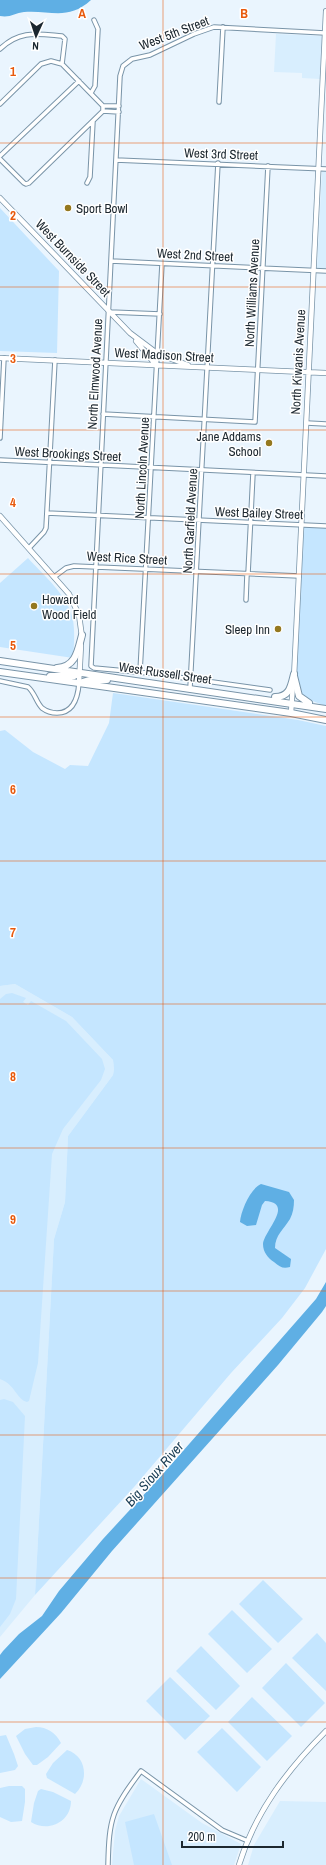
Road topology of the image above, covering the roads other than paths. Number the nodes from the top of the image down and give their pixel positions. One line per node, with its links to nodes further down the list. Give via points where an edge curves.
1 (326, 11): 4 (main road, North Kiwanis Avenue)
2 (94, 20): 9 (street, via 98,28 95,86)
3 (223, 27): 4 (street, West 5th Street); 6 (street, West 5th Street, via 206,29 161,51); 10 (street)
4 (325, 33): 21 (main road, North Kiwanis Avenue)
5 (1, 47): 7 (street, via 25,34 62,36 65,39)
6 (126, 62): 13 (street, North Elmwood Avenue, via 121,71)
7 (62, 64): 8 (street); 11 (street, via 52,61 41,64)
8 (79, 81): 9 (street); 17 (street)
9 (91, 93): 12 (street)
10 (219, 102)
11 (0, 104)
12 (103, 106): 13 (street); 14 (street)
13 (119, 106): 15 (street, North Elmwood Avenue)
14 (103, 111): 15 (street); 16 (street)
15 (118, 112): 18 (street, North Elmwood Avenue)
16 (93, 121): 17 (street, via 26,184); 23 (street, via 90,177)
17 (0, 158)
18 (116, 160): 19 (street, West 3rd Street); 25 (street, North Elmwood Avenue)
19 (218, 163): 20 (street, West 3rd Street); 27 (street, North Garfield Avenue)
20 (268, 166): 21 (street, West 3rd Street); 28 (street, North Williams Avenue)
21 (319, 168): 22 (street, West 3rd Street); 29 (main road, North Kiwanis Avenue)
22 (326, 169)
23 (87, 183)
24 (0, 198): 31 (main road, West Burnside Street)
25 (111, 261): 26 (street, West 2nd Street); 31 (street, North Elmwood Avenue)
26 (162, 264): 27 (street, West 2nd Street); 32 (street, North Lincoln Avenue)
27 (212, 267): 28 (street, West 2nd Street); 40 (street, North Garfield Avenue)
28 (263, 268): 29 (street, West 2nd Street); 41 (street, North Williams Avenue)
29 (314, 271): 30 (street, West 2nd Street); 42 (main road, North Kiwanis Avenue)
30 (326, 271)
31 (108, 312): 32 (street); 33 (main road, West Burnside Street); 37 (street, North Elmwood Avenue)
32 (160, 314): 34 (street, North Lincoln Avenue)
33 (130, 333): 34 (main road, West Burnside Street); 38 (main road, West Burnside Street)
34 (158, 354): 38 (street, North Lincoln Avenue); 39 (main road, West Burnside Street, via 175,362)
35 (2, 358): 36 (main road, West Madison Street); 49 (street)
36 (55, 360): 37 (main road, West Madison Street); 51 (street)
37 (106, 363): 38 (main road, West Madison Street); 44 (street, North Elmwood Avenue)
38 (157, 366): 39 (main road, West Madison Street); 45 (street, North Lincoln Avenue)
39 (199, 368): 40 (main road, West Madison Street)
40 (207, 368): 41 (main road, West Madison Street); 46 (street, North Garfield Avenue)
41 (258, 370): 42 (main road, West Madison Street); 46 (street, North Williams Avenue, via 255,422)
42 (309, 372): 43 (main road, West Madison Street); 47 (main road, North Kiwanis Avenue)
43 (326, 373)
44 (104, 414): 45 (street); 52 (street, North Elmwood Avenue)
45 (154, 417): 46 (street); 53 (street, North Lincoln Avenue)
46 (205, 419): 54 (street, North Garfield Avenue)
47 (307, 423): 48 (street); 56 (main road, North Kiwanis Avenue)
48 (326, 424)
49 (0, 438)
50 (0, 460): 51 (street, West Brookings Street)
51 (50, 462): 52 (street, West Brookings Street); 58 (street)
52 (101, 465): 53 (street, West Brookings Street); 60 (street, North Elmwood Avenue)
53 (152, 468): 54 (street, West Brookings Street); 61 (street, North Lincoln Avenue)
54 (203, 470): 55 (street, West Brookings Street); 62 (street, North Garfield Avenue)
55 (253, 472): 56 (street, West Brookings Street); 63 (street)
56 (304, 475): 57 (street, West Brookings Street); 64 (main road, North Kiwanis Avenue)
57 (326, 476)
58 (47, 513): 60 (street, West Bailey Street); 66 (street, via 44,532)
59 (0, 516): 66 (main road)
60 (98, 516): 61 (street, West Bailey Street); 67 (street, North Elmwood Avenue)
61 (149, 518): 62 (street, West Bailey Street); 68 (street, North Lincoln Avenue)
62 (200, 521): 63 (street, West Bailey Street); 69 (street, North Garfield Avenue)
63 (251, 523): 64 (street, West Bailey Street); 70 (street)
64 (302, 525): 65 (street, West Bailey Street); 71 (main road, North Kiwanis Avenue)
65 (326, 526)
66 (29, 548): 72 (main road)
67 (96, 567): 68 (street, West Rice Street); 72 (street, West Rice Street, via 70,566); 76 (street, North Elmwood Avenue)
68 (146, 569): 69 (street, West Rice Street); 80 (street, North Lincoln Avenue)
69 (197, 572): 70 (street, West Rice Street); 83 (street, North Garfield Avenue)
70 (247, 574): 71 (street, West Rice Street); 73 (street)
71 (299, 576): 81 (main road, North Kiwanis Avenue)
72 (54, 577): 74 (main road, via 75,604)
73 (246, 600)
74 (82, 635): 77 (highway, via 76,657 70,664 61,667); 79 (main road)
75 (0, 661): 77 (highway, West Russell Street)
76 (91, 666): 80 (street, West Russell Street)
77 (38, 667): 79 (highway, West Russell Street)
78 (0, 672): 82 (highway, West Russell Street)
79 (80, 672): 82 (highway, via 71,677); 84 (highway, West Russell Street); 86 (main road)
80 (140, 672): 83 (street, West Russell Street)
81 (294, 674): 89 (highway, via 290,689 284,696); 90 (main road, North Kiwanis Avenue); 91 (highway, via 296,689 301,698)
82 (22, 675): 86 (highway, West Russell Street)
83 (191, 679): 87 (street, North Garfield Avenue); 88 (street, West Russell Street)
84 (129, 680): 86 (highway, via 89,680); 87 (highway, West Russell Street)
85 (0, 681): 86 (street, via 28,687 43,708 59,713 73,706)
86 (79, 684): 92 (highway, West Russell Street)
87 (190, 688): 89 (highway, West Russell Street)
88 (270, 690)
89 (252, 697): 90 (highway, West Russell Street)
90 (292, 703): 91 (highway, West Russell Street); 92 (main road, North Kiwanis Avenue)
91 (324, 708)
92 (291, 713): 93 (highway, West Russell Street)
93 (326, 720)
94 (325, 1733): 95 (main road, via 295,1763 280,1783 260,1815)
95 (248, 1841): 96 (street, via 222,1830 141,1771 120,1799 113,1814 109,1832); 97 (main road)
96 (108, 1865)
97 (239, 1865)

